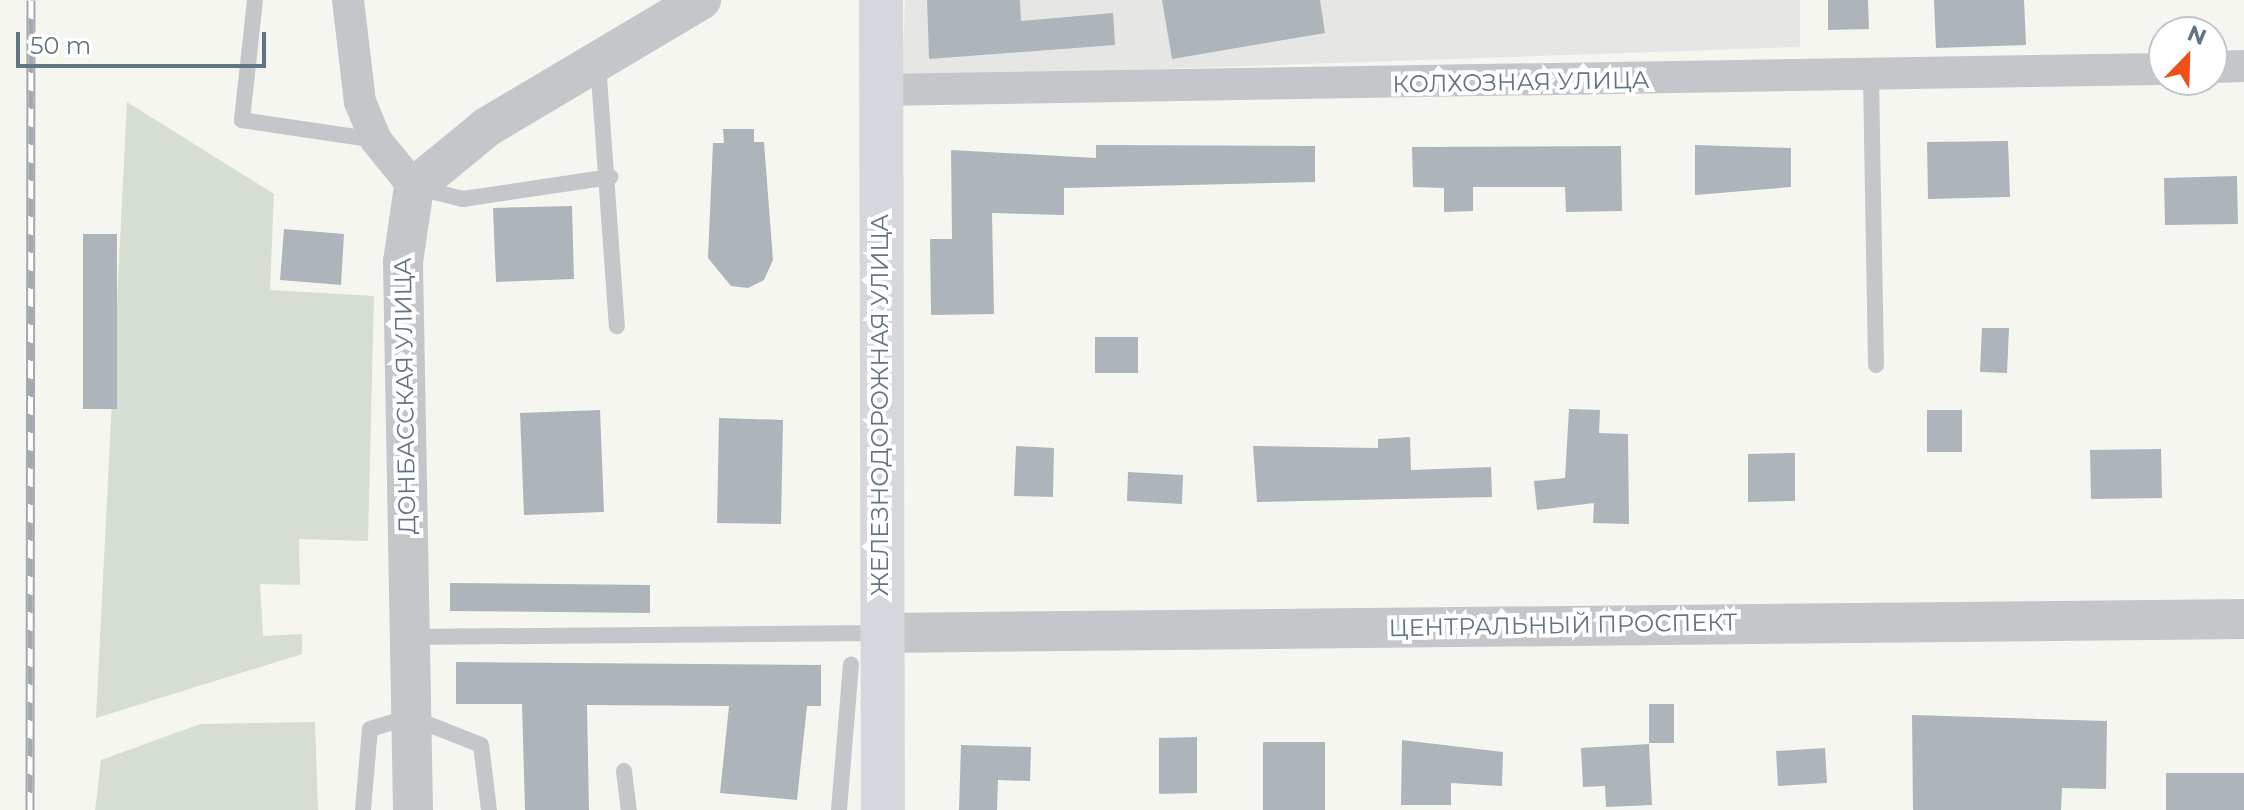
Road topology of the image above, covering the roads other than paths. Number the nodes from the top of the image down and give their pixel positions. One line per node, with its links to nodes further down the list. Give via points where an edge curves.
1 (255, 0): 9 (lane, via 242,120)
2 (348, 0): 9 (street, via 352,66)
3 (701, 0): 5 (street)
4 (881, 0): 8 (main road, ЖЕЛЕЗНОДОРОЖНАЯ УЛИЦА)
5 (597, 62): 10 (lane); 11 (street, via 476,134)
6 (2148, 69): 7 (street, КОЛХОЗНАЯ УЛИЦА)
7 (1871, 78): 8 (street, КОЛХОЗНАЯ УЛИЦА); 13 (lane)
8 (878, 90): 15 (main road, ЖЕЛЕЗНОДОРОЖНАЯ УЛИЦА)
9 (376, 140): 11 (street)
10 (610, 177): 11 (lane, via 463,199); 12 (lane)
11 (414, 187): 16 (street, ДОНБАССКАЯ УЛИЦА, via 403,262)
12 (617, 326)
13 (1876, 365)
14 (2244, 619): 15 (street, ЦЕНТРАЛЬНЫЙ ПРОСПЕКТ)
15 (882, 633): 16 (lane); 25 (main road, ЖЕЛЕЗНОДОРОЖНАЯ УЛИЦА)
16 (408, 637): 18 (street, ДОНБАССКАЯ УЛИЦА)
17 (851, 664): 24 (lane)
18 (410, 717): 20 (lane, via 370,729); 21 (street, ДОНБАССКАЯ УЛИЦА); 22 (lane, via 481,745)
19 (624, 771): 23 (lane)
20 (363, 810)
21 (413, 810)
22 (489, 810)
23 (629, 810)
24 (839, 810)
25 (883, 810)

